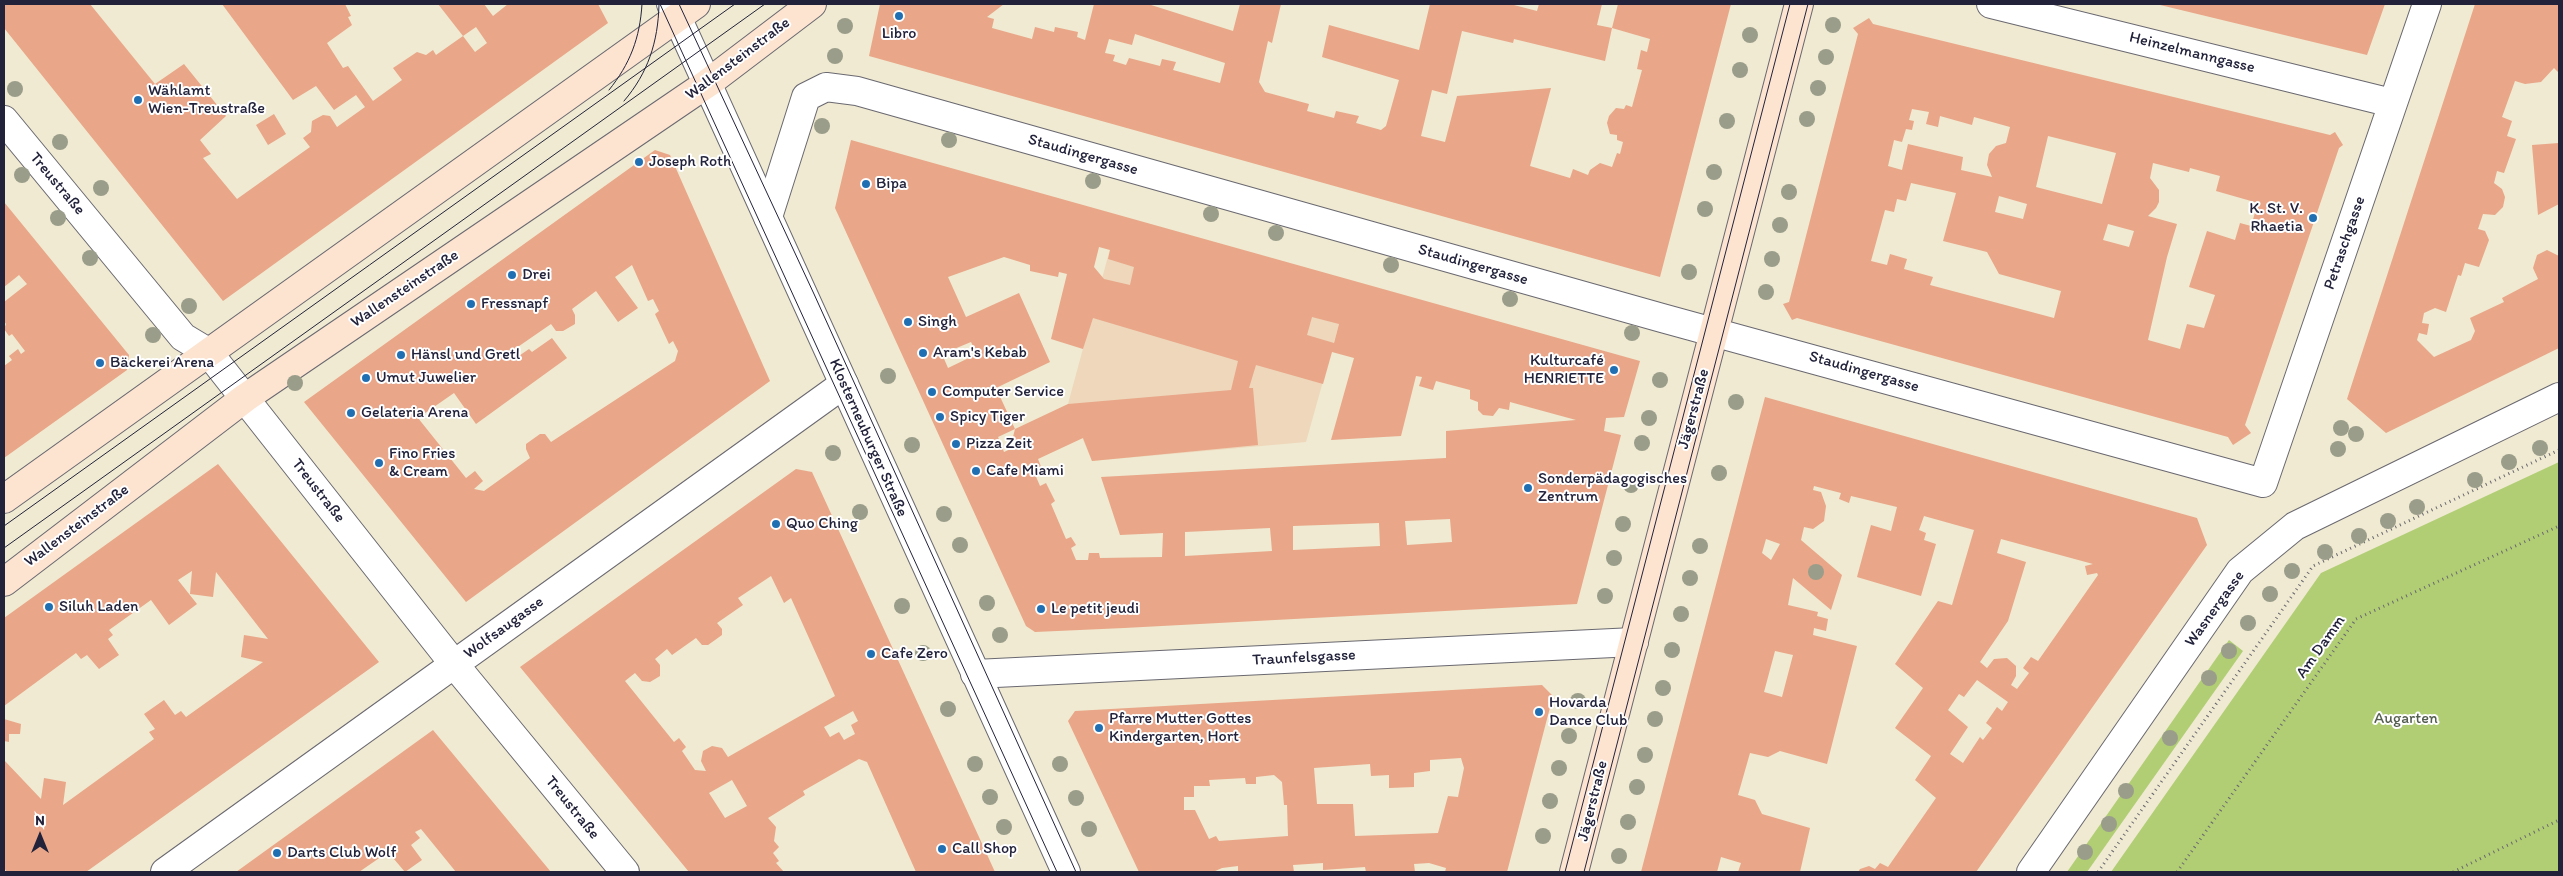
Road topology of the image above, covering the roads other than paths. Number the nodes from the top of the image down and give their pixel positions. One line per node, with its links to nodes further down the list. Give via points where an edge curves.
1 (812, 4): 6 (main road, Wallensteinstraße)
2 (1799, 4): 10 (main road, Jägerstraße)
3 (1991, 4): 7 (street, Heinzelmanngasse)
4 (2427, 4): 7 (street, Petraschgasse)
5 (681, 8): 6 (street, Klosterneuburger Straße); 11 (main road)
6 (708, 83): 9 (street, Klosterneuburger Straße); 14 (main road, Wallensteinstraße)
7 (2392, 103): 15 (street, Petraschgasse)
8 (4, 120): 11 (street, Treustraße, via 183,337)
9 (768, 217): 10 (street, Staudingergasse, via 806,97 826,87 858,91); 12 (street, Klosterneuburger Straße)
10 (1714, 331): 15 (street, Staudingergasse); 18 (main road, Jägerstraße)
11 (208, 352): 14 (street, Treustraße); 16 (main road)
12 (844, 384): 19 (street, Wolfsaugasse); 20 (street, Klosterneuburger Straße)
13 (2559, 397): 25 (street, Wasnergasse, via 2295,526 2240,571)
14 (245, 398): 17 (main road, Wallensteinstraße); 19 (street, Treustraße)
15 (2263, 483)
16 (4, 500)
17 (4, 582)
18 (1634, 642): 20 (street, Traunfelsgasse); 24 (main road, Jägerstraße)
19 (454, 664): 21 (street, Wolfsaugasse); 22 (street, Treustraße)
20 (975, 674): 23 (street, Klosterneuburger Straße)
21 (165, 872)
22 (624, 872)
23 (1066, 872)
24 (1574, 872)
25 (2031, 872)

